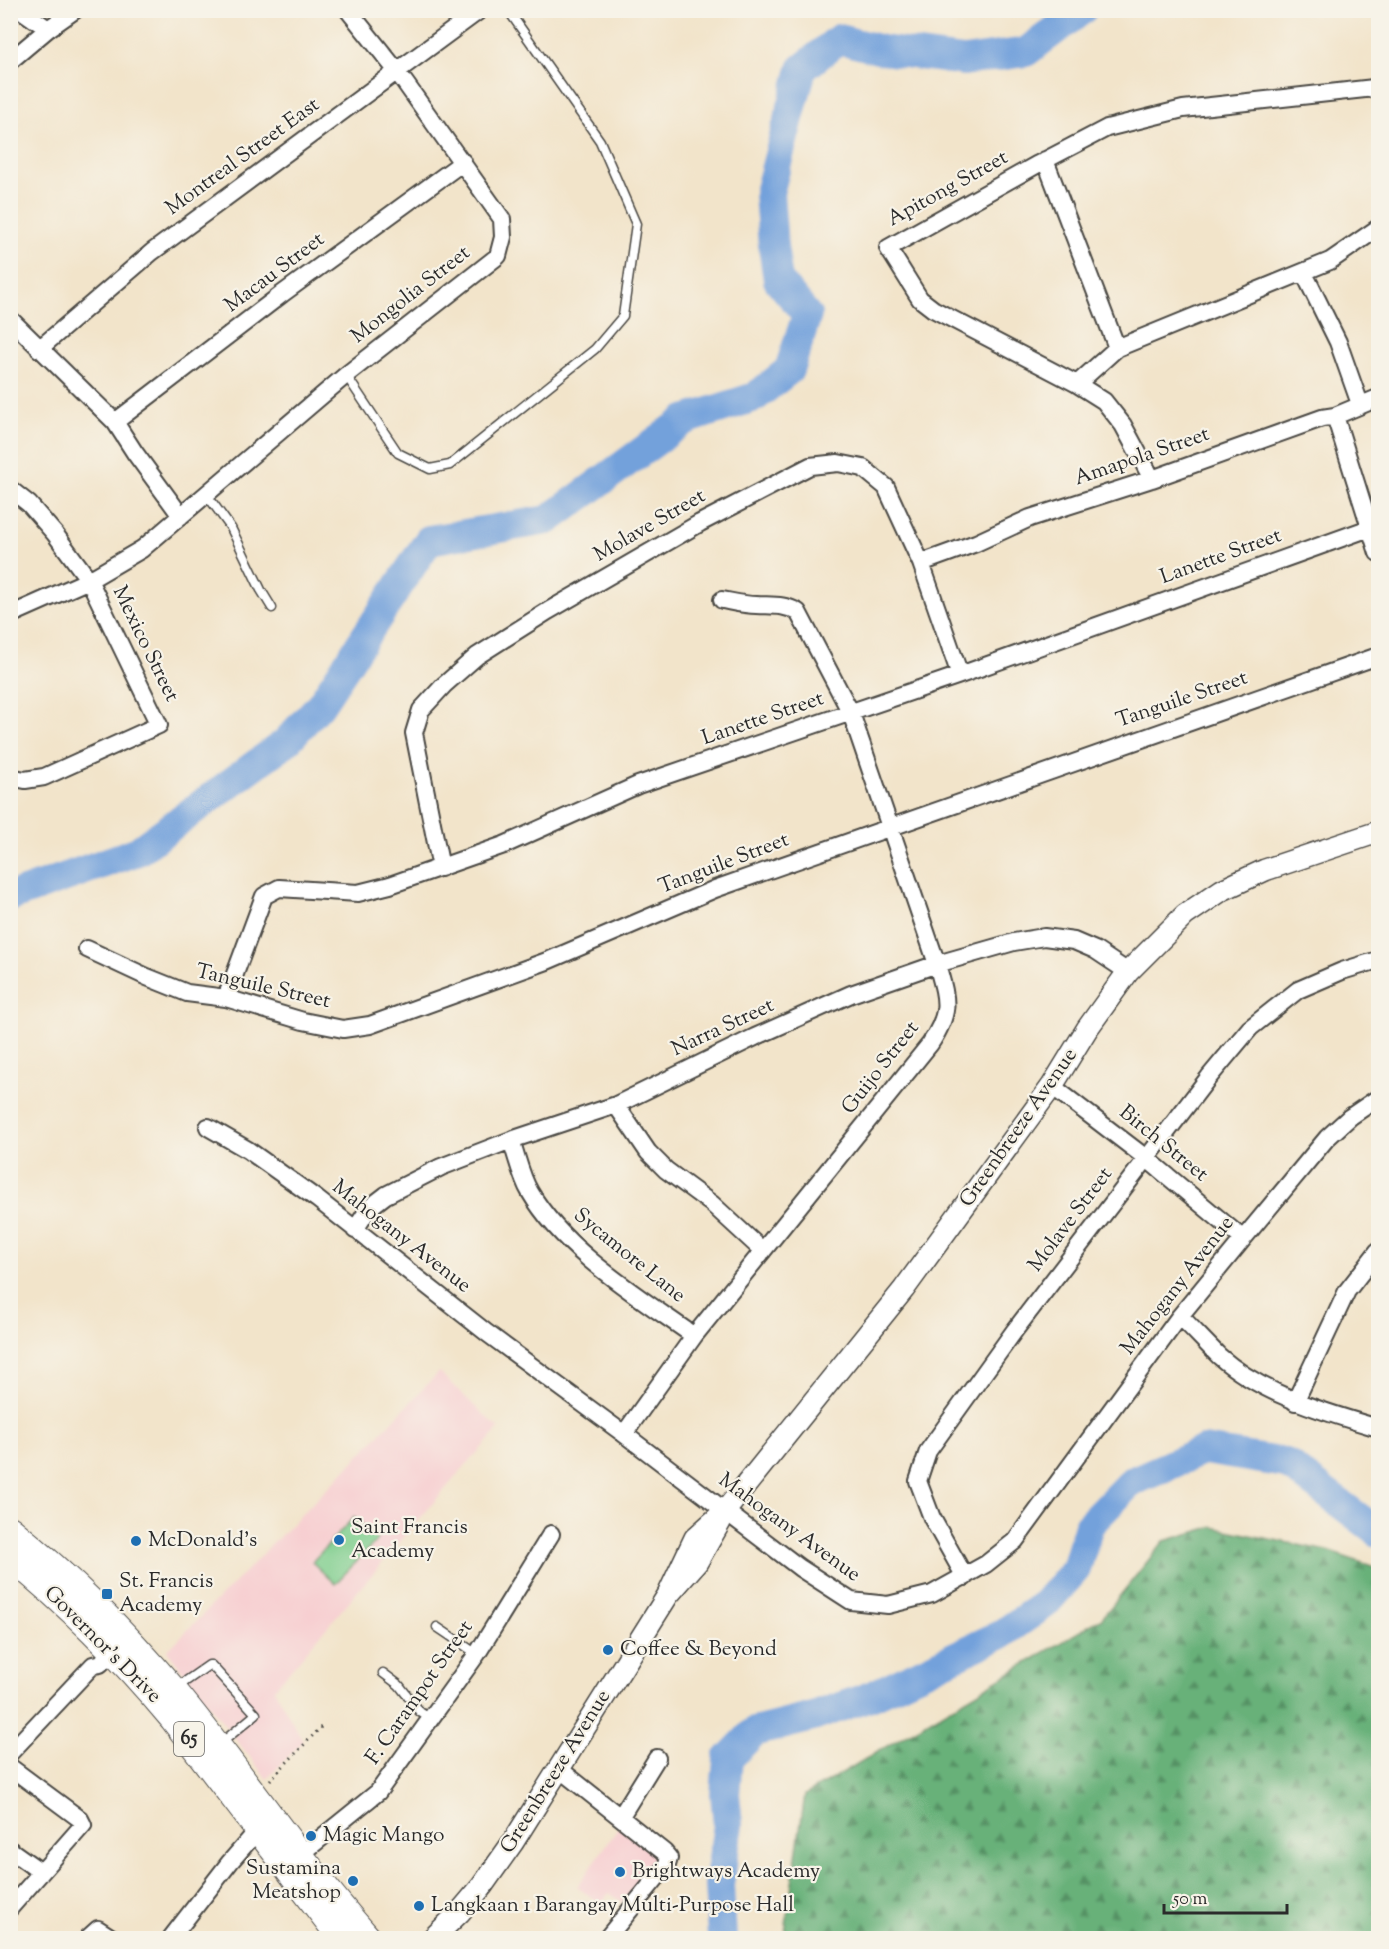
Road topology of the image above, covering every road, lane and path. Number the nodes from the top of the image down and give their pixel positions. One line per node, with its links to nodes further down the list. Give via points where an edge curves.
1 (21, 10): 6 (street)
2 (75, 10): 6 (street)
3 (348, 10): 8 (street, Mongolia Street)
4 (480, 10): 8 (street, Montreal Street East)
5 (508, 10): 17 (lane, via 600,141 636,224 623,316 595,350 450,465 430,469 398,453)
6 (48, 29): 7 (street)
7 (10, 61)
8 (396, 70): 11 (street, Mongolia Street); 16 (street, Montreal Street East, via 152,252)
9 (1378, 86): 10 (street, Apitong Street, via 1183,109 1107,128)
10 (1045, 160): 15 (street); 18 (street, Apitong Street, via 888,248 920,299 933,309)
11 (463, 162): 17 (street, Mongolia Street, via 502,219 498,256); 22 (street, Macau Street)
12 (1378, 228): 13 (street, via 1330,261)
13 (1304, 273): 15 (street); 20 (street, via 1338,342)
14 (10, 319): 16 (street)
15 (1117, 348): 18 (street)
16 (39, 349): 22 (street)
17 (346, 375): 25 (street, Mongolia Street)
18 (1077, 384): 23 (street, Apitong Street, via 1104,401 1123,425)
19 (1378, 398): 20 (street, Amapola Street)
20 (1360, 404): 21 (street, Amapola Street)
21 (1335, 416): 23 (street, Amapola Street); 27 (street)
22 (115, 422): 26 (street)
23 (1152, 479): 29 (street, Amapola Street, via 1030,518)
24 (10, 489): 30 (street, Mexico Street, via 29,504)
25 (207, 495): 26 (street, Mongolia Street); 32 (lane, via 231,528)
26 (181, 516): 30 (street, Mongolia Street, via 142,549)
27 (1374, 527): 28 (street); 35 (street, Lanette Street)
28 (1378, 553)
29 (921, 563): 35 (street, Molave Street); 40 (street, Molave Street, via 886,487 863,468 838,463 810,466 700,523 477,656 421,710 414,733)
30 (89, 580): 33 (street, Mongolia Street); 37 (street, Mexico Street, via 159,725 44,777)
31 (722, 600): 36 (street, Guijo Street, via 776,604 798,612)
32 (272, 608)
33 (10, 615)
34 (1378, 656): 38 (street, Tanguile Street)
35 (960, 675): 36 (street, Lanette Street)
36 (851, 712): 38 (street, Guijo Street); 40 (street, Lanette Street, via 638,785 504,845)
37 (10, 777)
38 (890, 826): 43 (street, Guijo Street); 45 (street, Tanguile Street, via 715,889 547,961 370,1025 343,1029)
39 (1378, 832): 44 (street, Greenbreeze Avenue, via 1265,870 1222,890 1185,915)
40 (441, 868): 45 (street, Lanette Street, via 358,892 273,890 264,896)
41 (87, 949): 45 (street, Tanguile Street, via 187,993)
42 (1378, 960): 51 (street, Molave Street, via 1298,990 1250,1028)
43 (937, 964): 44 (street, Narra Street, via 1044,937 1074,940); 48 (street, Narra Street, via 850,994); 54 (street, Guijo Street, via 946,1004 939,1030)
44 (1128, 972): 46 (street, Greenbreeze Avenue)
45 (226, 998)
46 (1052, 1086): 51 (street, Birch Street); 61 (street, Greenbreeze Avenue, via 904,1289)
47 (1378, 1098): 53 (street, Mahogany Avenue, via 1327,1138)
48 (616, 1105): 50 (street, Narra Street); 54 (street, via 648,1152 666,1170 712,1204)
49 (208, 1127): 52 (street, Mahogany Avenue, via 248,1150)
50 (511, 1140): 52 (street, Narra Street, via 441,1167 386,1195 369,1208); 57 (street, Sycamore Lane, via 529,1191 554,1225 619,1281)
51 (1146, 1158): 53 (street, Birch Street); 65 (street, Molave Street, via 928,1451 918,1481 932,1518)
52 (355, 1230): 60 (street, Mahogany Avenue)
53 (1243, 1239): 56 (street, Mahogany Avenue)
54 (763, 1251): 57 (street, Guijo Street)
55 (1378, 1251): 58 (street, via 1347,1291)
56 (1180, 1316): 58 (street, via 1221,1357); 65 (street, Mahogany Avenue, via 1015,1541)
57 (694, 1336): 60 (street, Guijo Street)
58 (1294, 1402): 59 (street)
59 (1378, 1428)
60 (624, 1434): 61 (street, Mahogany Avenue)
61 (725, 1511): 65 (street, Mahogany Avenue, via 851,1601 888,1605 932,1594); 77 (street, Greenbreeze Avenue, via 702,1555 668,1595)
62 (10, 1529): 67 (main road, Governor's Drive / 65, via 69,1579)
63 (551, 1534): 68 (street, F. Carampot Street)
64 (10, 1557): 67 (main road, Governor's Drive / 65)
65 (965, 1577)
66 (437, 1627): 68 (lane)
67 (113, 1650): 70 (main road, Governor's Drive / 65); 74 (street, via 93,1665); 76 (street, via 100,1672); 80 (main road, Governor's Drive / 65, via 173,1719)
68 (477, 1654): 71 (street, F. Carampot Street)
69 (383, 1673): 71 (lane)
70 (173, 1690): 73 (main road, Governor's Drive / 65); 73 (lane, via 211,1665 256,1714)
71 (430, 1719): 82 (street, F. Carampot Street, via 378,1792)
72 (323, 1725): 78 (path)
73 (217, 1746): 82 (main road, Governor's Drive / 65)
74 (10, 1753)
75 (657, 1758): 79 (street)
76 (11, 1768): 83 (street, via 82,1822)
77 (558, 1768): 79 (street); 90 (street, Greenbreeze Avenue, via 482,1886)
78 (265, 1786)
79 (621, 1816): 91 (street, via 669,1858)
80 (258, 1833): 85 (main road, Governor's Drive / 65); 88 (street, via 249,1839)
81 (10, 1850): 83 (street)
82 (300, 1855): 89 (main road, Governor's Drive / 65)
83 (41, 1872): 84 (street)
84 (10, 1908)
85 (335, 1936)
86 (88, 1938): 87 (street, via 98,1929)
87 (112, 1938)
88 (171, 1938)
89 (368, 1938)
90 (433, 1938)
91 (607, 1938)

